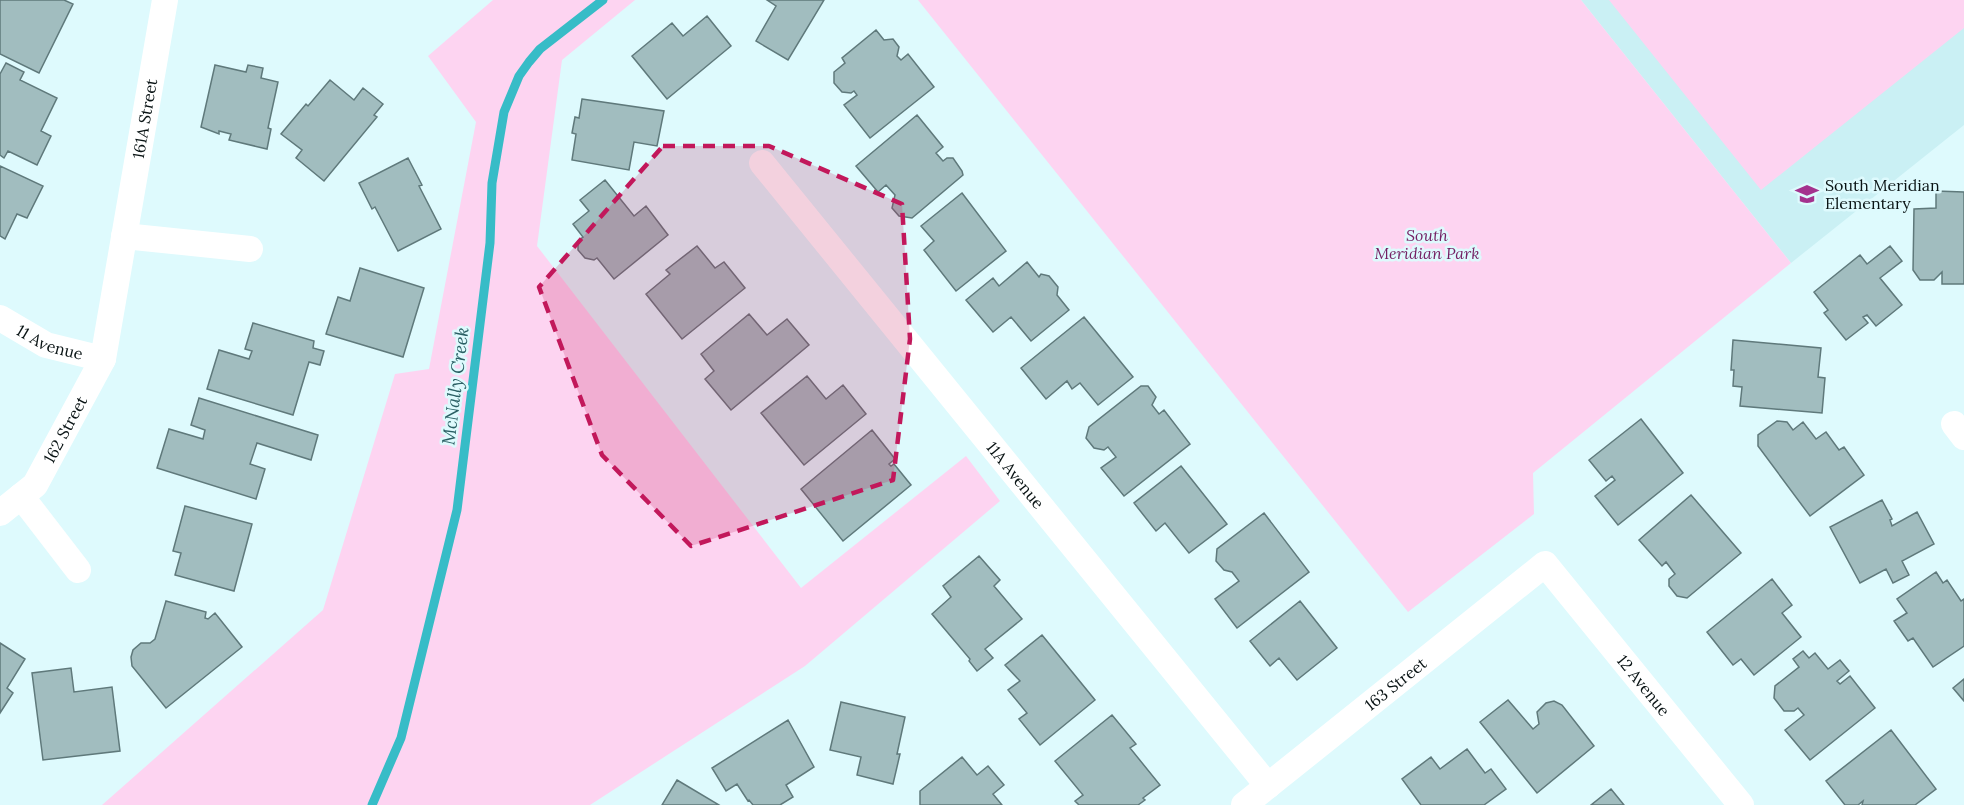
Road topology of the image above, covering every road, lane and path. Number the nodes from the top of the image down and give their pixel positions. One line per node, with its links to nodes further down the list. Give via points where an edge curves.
1 (165, 0): 3 (street, 161A Street)
2 (762, 163): 11 (street, 11A Avenue)
3 (124, 236): 4 (street); 6 (street, 161A Street)
4 (250, 249)
5 (0, 318): 6 (street, 11 Avenue, via 46,345)
6 (103, 359): 7 (street, 162 Street, via 35,485)
7 (21, 496): 8 (street, 162 Street); 10 (street)
8 (0, 513)
9 (1545, 564): 11 (street, 163 Street); 13 (street, 12 Avenue)
10 (78, 570)
11 (1268, 786): 12 (street, 163 Street)
12 (1244, 805)
13 (1741, 805)

